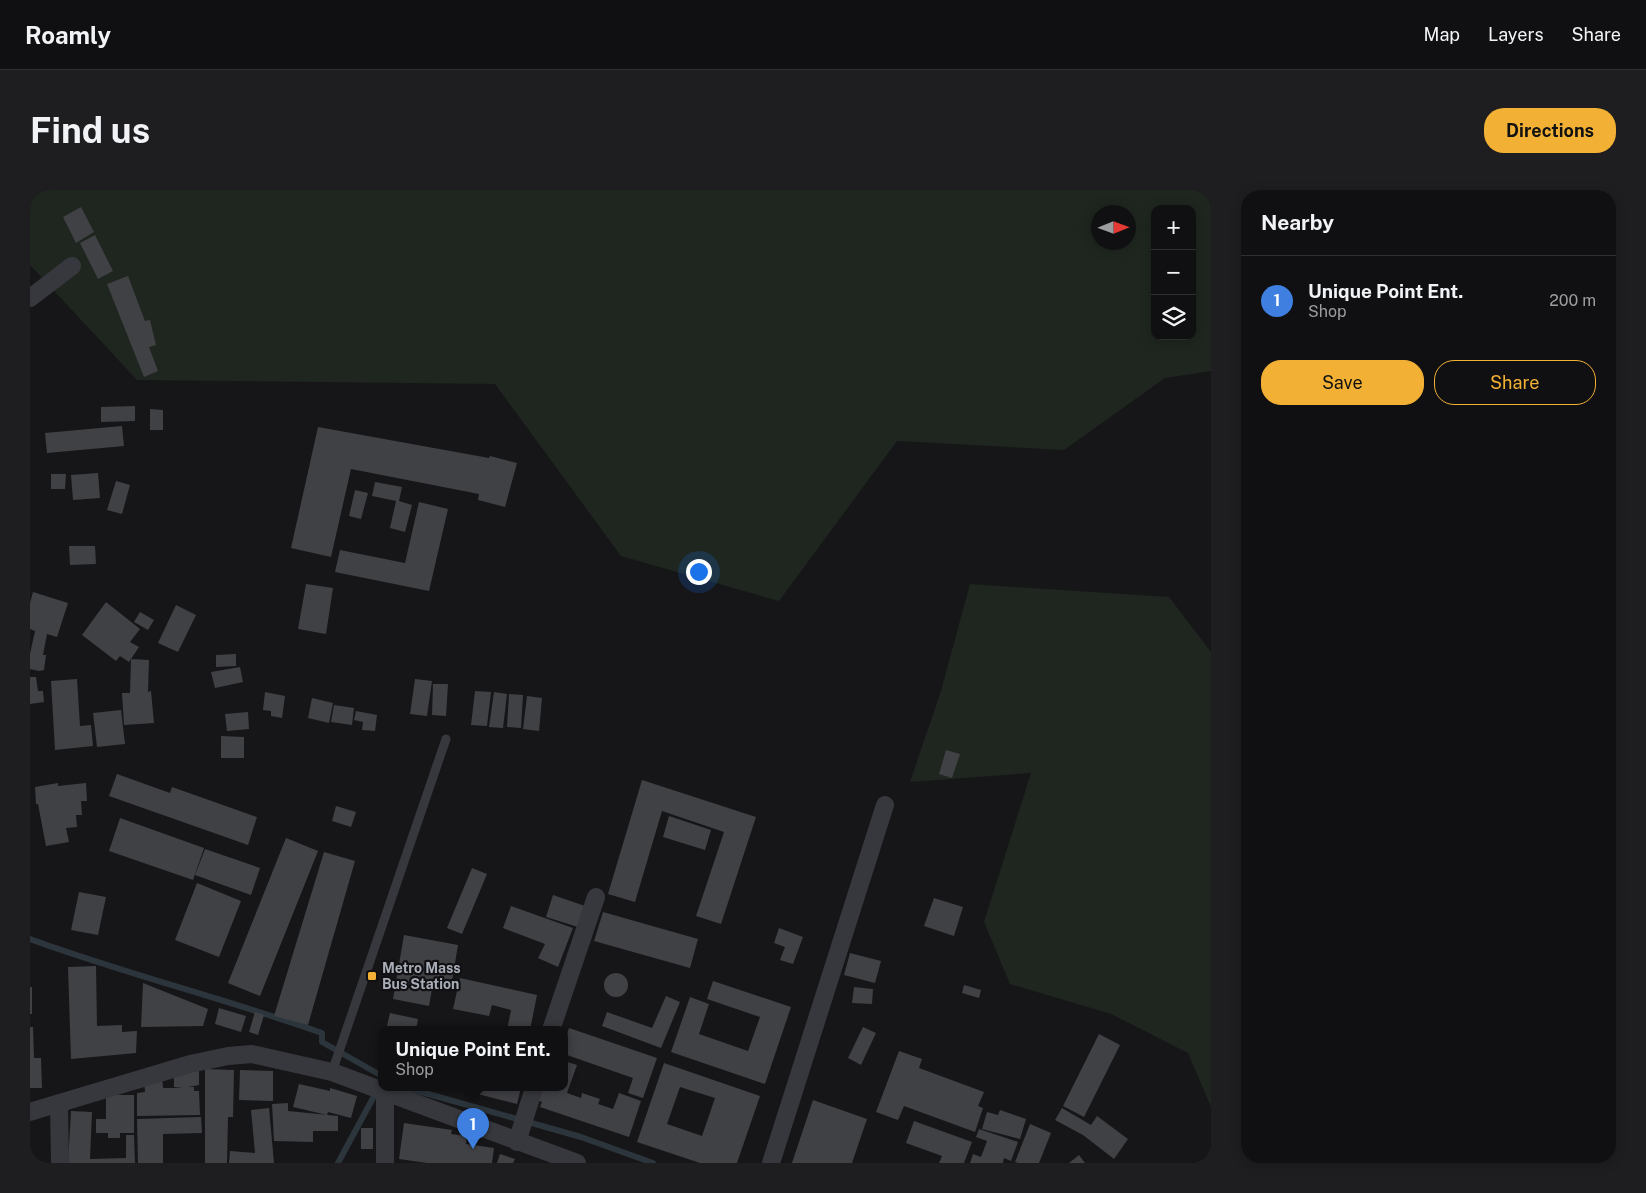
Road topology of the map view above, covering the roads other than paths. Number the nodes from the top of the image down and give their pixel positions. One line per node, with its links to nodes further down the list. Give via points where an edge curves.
1 (72, 266): 2 (street)
2 (30, 298)
3 (446, 739): 7 (lane)
4 (885, 805): 17 (street)
5 (596, 897): 6 (street)
6 (552, 1026)
7 (332, 1072): 8 (street); 11 (street, via 252,1054 228,1056 166,1070)
8 (378, 1088)
9 (385, 1091): 13 (street); 15 (street)
10 (533, 1091): 13 (street)
11 (59, 1103): 12 (street); 14 (street)
12 (30, 1112)
13 (517, 1142): 16 (street)
14 (60, 1163)
15 (386, 1163)
16 (577, 1163)
17 (771, 1163)

